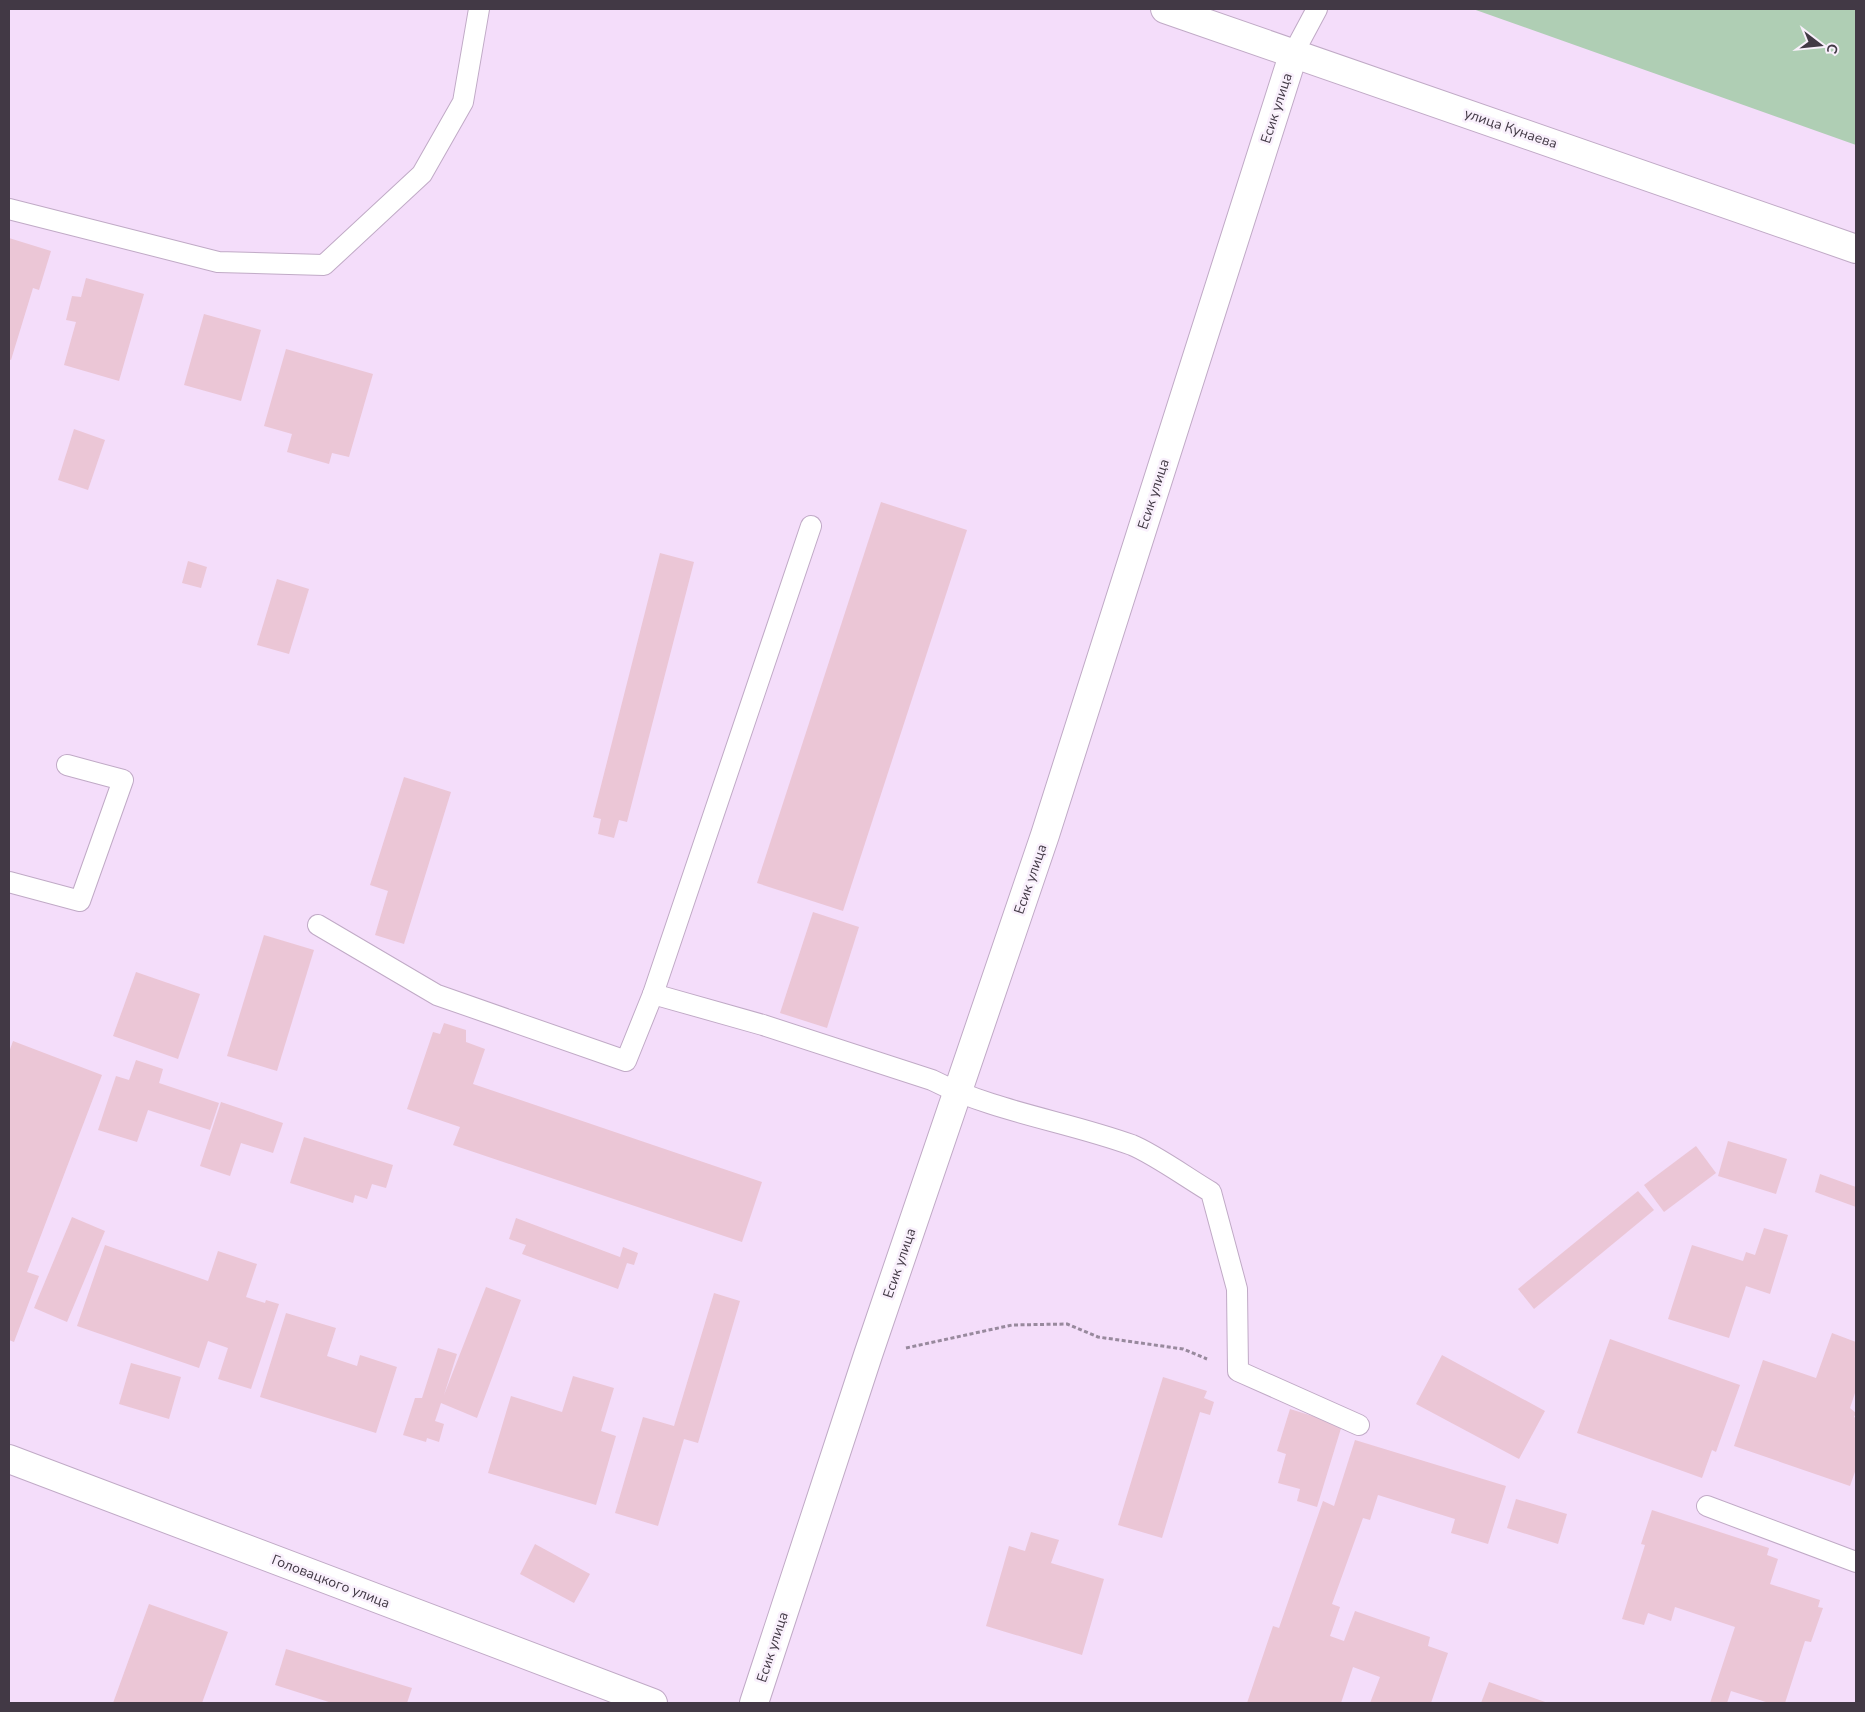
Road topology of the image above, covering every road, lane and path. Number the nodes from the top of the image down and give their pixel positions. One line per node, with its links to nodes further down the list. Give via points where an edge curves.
1 (479, 9): 5 (lane, via 463,102 422,174 324,265 218,262)
2 (1165, 9): 4 (street, улица Кунаева)
3 (1317, 9): 4 (lane)
4 (1294, 52): 6 (street, улица Кунаева); 12 (street, Есик улица, via 1045,835)
5 (9, 209)
6 (1856, 249)
7 (811, 526): 11 (lane)
8 (67, 765): 9 (lane, via 124,780 80,901)
9 (9, 882)
10 (318, 925): 11 (lane, via 437,996 626,1061)
11 (653, 994): 12 (lane, via 763,1025 932,1080)
12 (956, 1093): 13 (street, Есик улица); 14 (lane, via 1133,1146 1211,1192 1237,1289)
13 (868, 1355): 14 (path, via 1012,1325 1067,1324 1098,1337 1183,1349); 20 (street, Есик улица)
14 (1238, 1371): 15 (lane)
15 (1359, 1425)
16 (9, 1459): 19 (street, Головацкого улица)
17 (1707, 1506): 18 (lane)
18 (1856, 1562)
19 (653, 1703)
20 (754, 1703)

